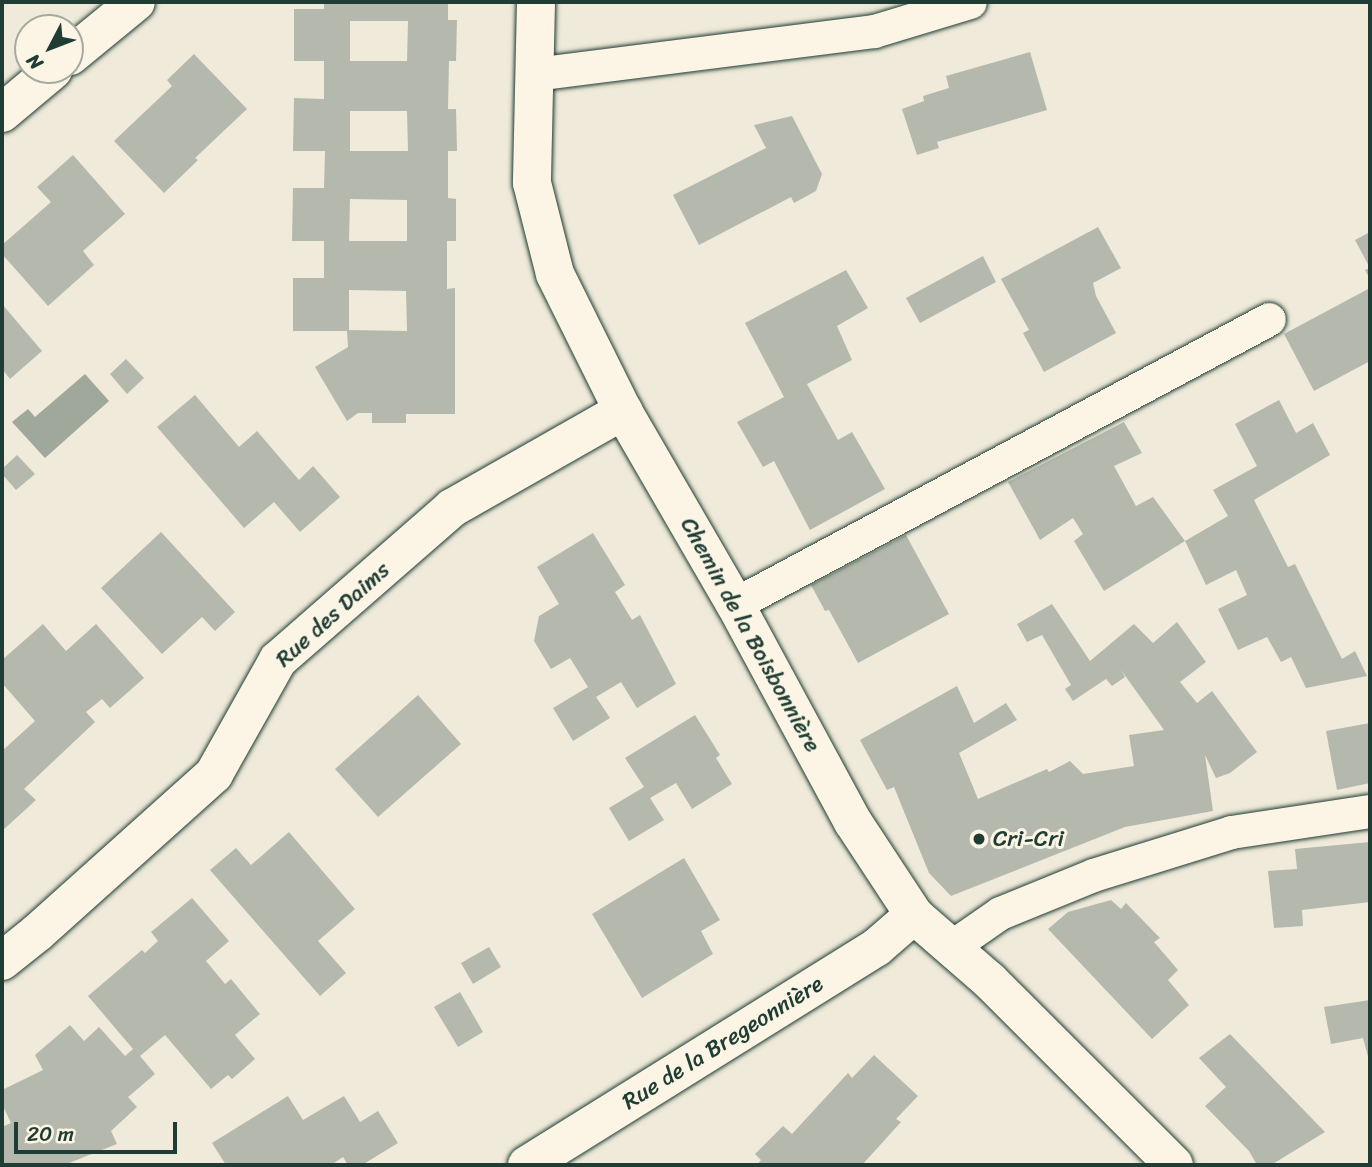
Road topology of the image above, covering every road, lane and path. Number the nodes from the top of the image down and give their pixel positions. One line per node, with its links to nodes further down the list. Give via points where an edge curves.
1 (136, 2): 4 (street)
2 (536, 2): 5 (street, Chemin de la Boisbonnière)
3 (970, 2): 5 (lane, via 874,31)
4 (84, 45)
5 (534, 74): 9 (street, Chemin de la Boisbonnière, via 532,183 555,274)
6 (36, 84): 7 (street)
7 (2, 113)
8 (1269, 319): 10 (lane)
9 (623, 411): 10 (street, Chemin de la Boisbonnière); 14 (street, Rue des Daims, via 452,508 278,660 214,774)
10 (735, 604): 12 (street, Chemin de la Boisbonnière, via 853,822)
11 (1370, 811): 13 (lane, via 1231,832 1093,875 1000,913)
12 (914, 915): 13 (street, Chemin de la Boisbonnière); 15 (street, Rue de la Bregeonnière, via 877,947)
13 (951, 947): 16 (street, Chemin de la Boisbonnière)
14 (2, 961)
15 (527, 1165)
16 (1174, 1165)

